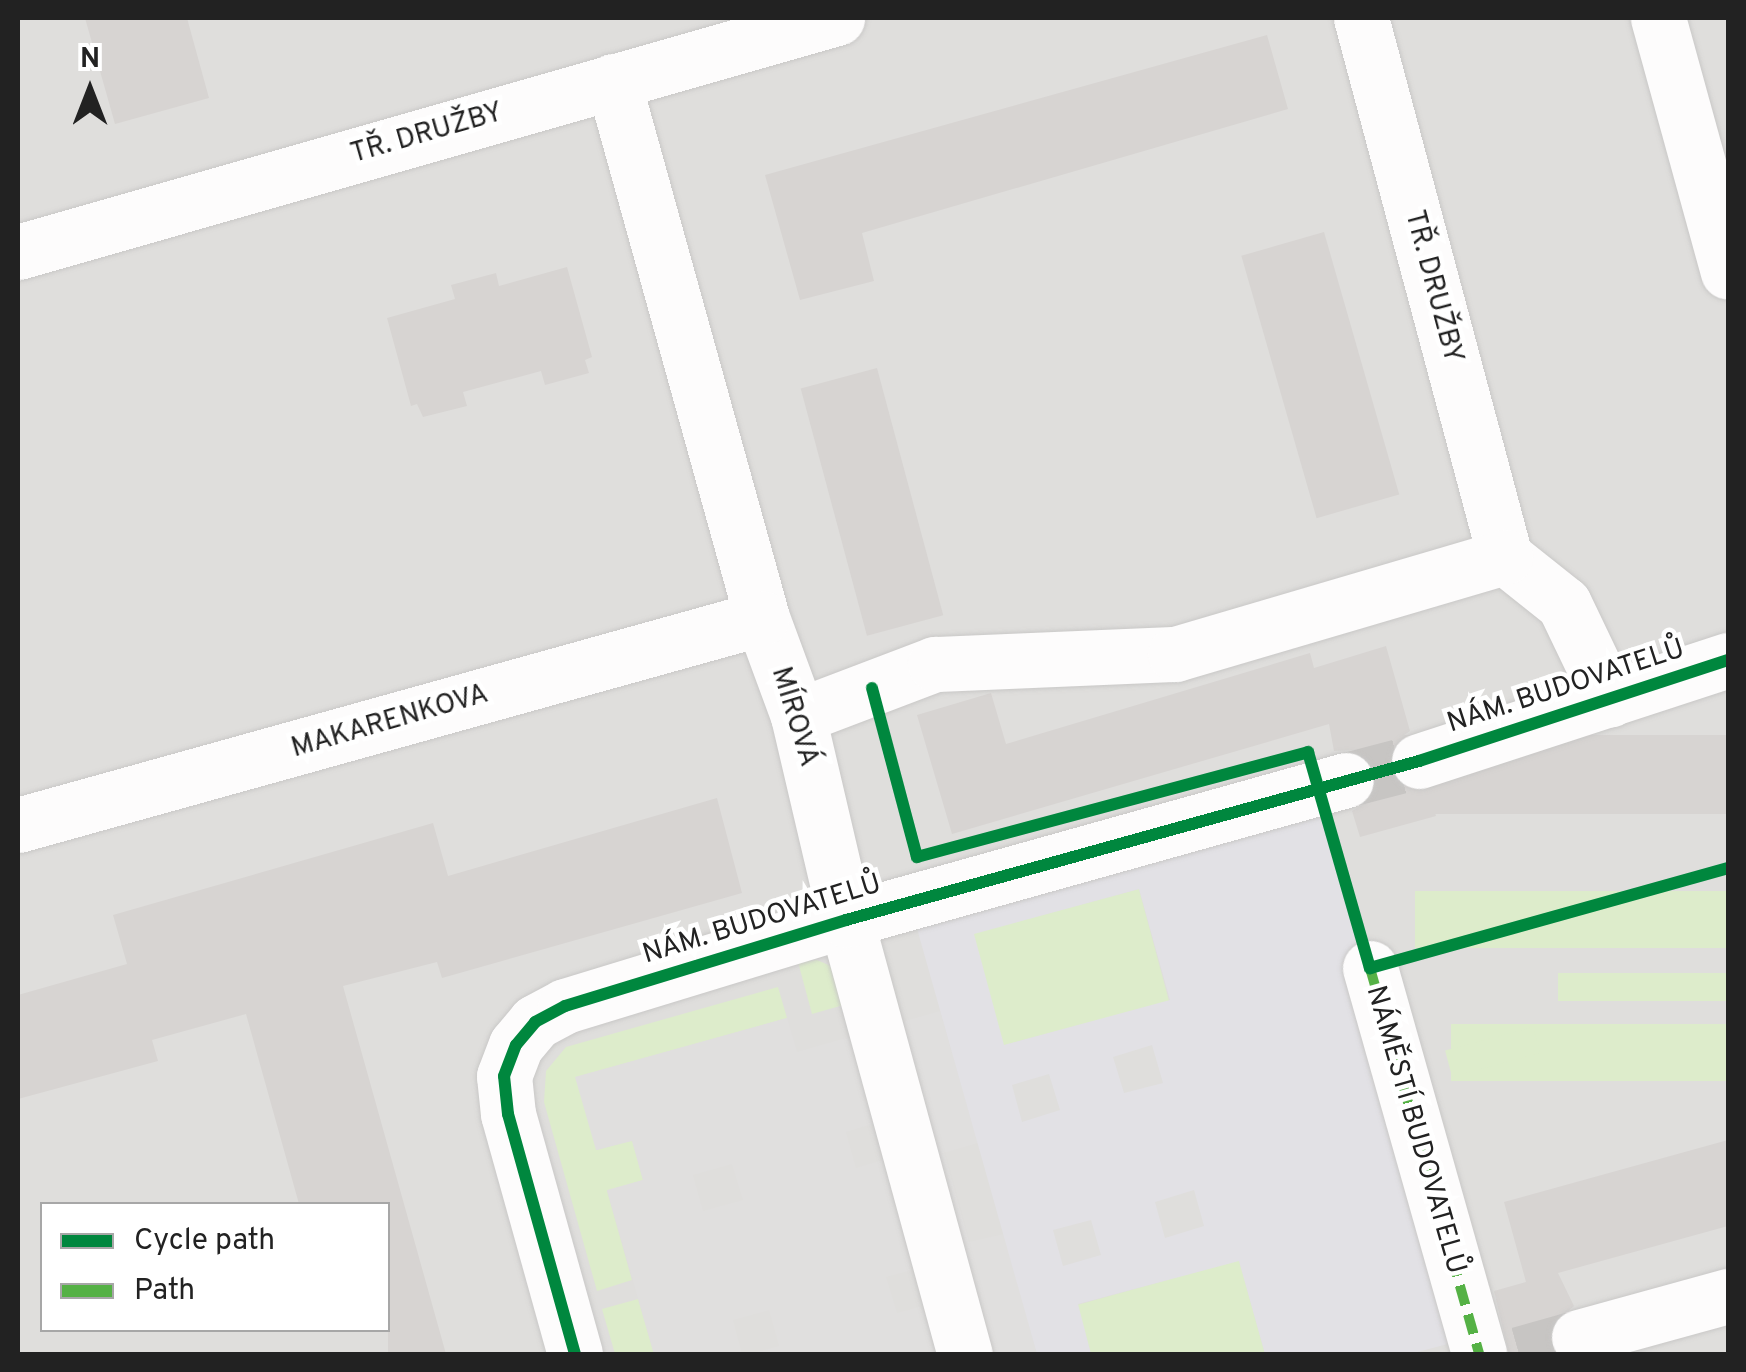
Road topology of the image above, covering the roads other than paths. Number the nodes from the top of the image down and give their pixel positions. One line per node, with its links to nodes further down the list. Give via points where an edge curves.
1 (837, 18): 4 (street, TŘ. DRUŽBY)
2 (1362, 18): 7 (street, TŘ. DRUŽBY)
3 (1658, 18): 6 (street)
4 (614, 81): 5 (street, TŘ. DRUŽBY); 8 (street, MÍROVÁ)
5 (18, 252)
6 (1728, 272)
7 (1505, 557): 10 (street, via 1564,604); 11 (street, via 1175,654 935,664)
8 (762, 618): 11 (street, MÍROVÁ); 14 (street, MAKARENKOVA)
9 (1728, 660): 10 (street, NÁM. BUDOVATELŮ)
10 (1610, 700): 12 (street, NÁM. BUDOVATELŮ)
11 (798, 716): 15 (street, MÍROVÁ)
12 (1420, 761)
13 (1346, 780): 15 (street, NÁM. BUDOVATELŮ)
14 (18, 825)
15 (846, 920): 19 (street, NÁM. BUDOVATELŮ, via 565,1006 534,1022 516,1045 504,1076 508,1114); 20 (street, MÍROVÁ)
16 (1370, 968): 21 (street, NÁMĚSTÍ BUDOVATELŮ)
17 (1728, 1296): 18 (street)
18 (1580, 1338)
19 (576, 1354)
20 (965, 1354)
21 (1478, 1354)

